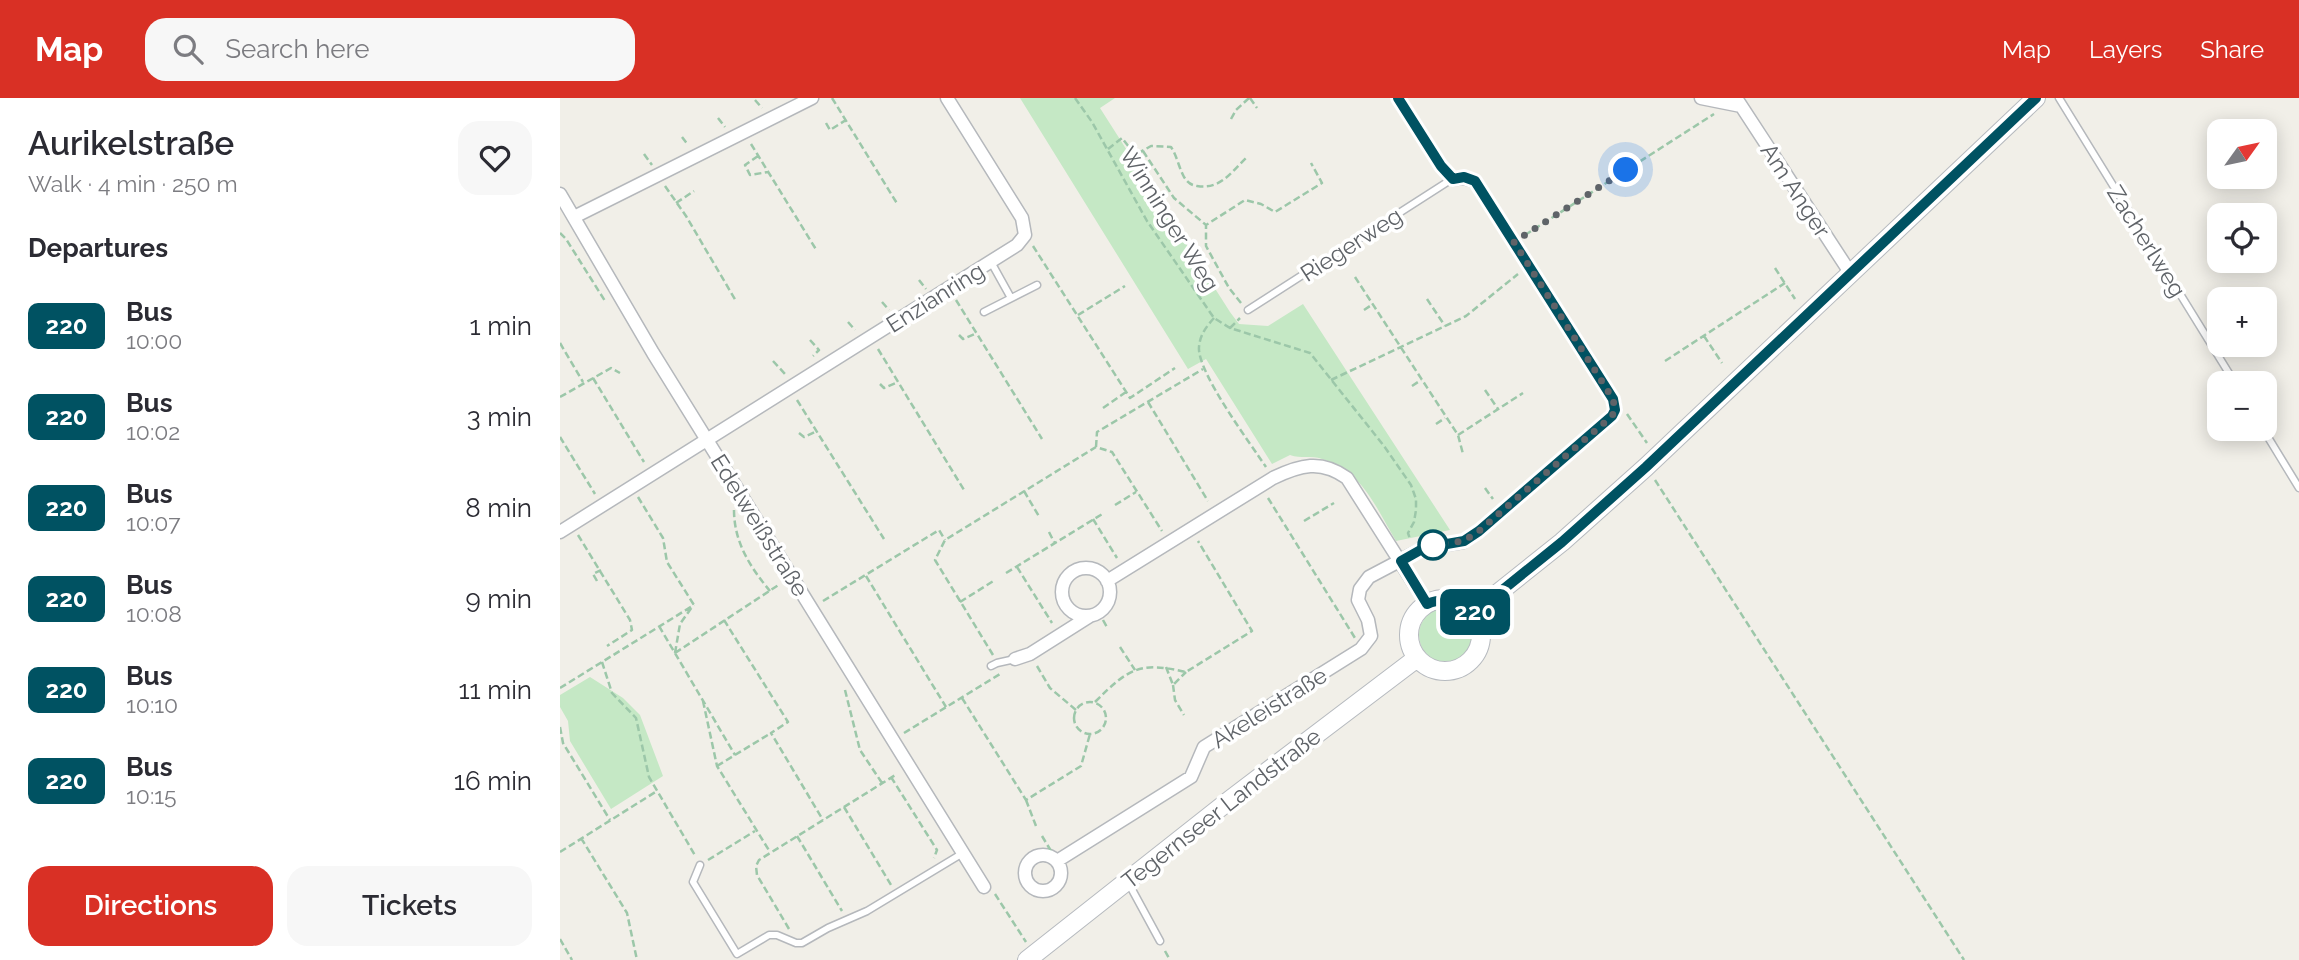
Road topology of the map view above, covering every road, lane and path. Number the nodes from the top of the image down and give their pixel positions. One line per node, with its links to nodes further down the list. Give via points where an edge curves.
1 (812, 98): 16 (street)
2 (832, 98): 13 (path)
3 (947, 98): 32 (street, via 1022,218)
4 (1075, 98): 17 (path, Winninger Weg)
5 (1250, 98): 11 (path); 14 (path)
6 (1398, 98): 24 (street)
7 (1700, 98): 10 (street, Am Anger)
8 (2036, 98): 38 (main road)
9 (2059, 98): 70 (lane, Zacherlweg)
10 (1738, 102): 38 (street, Am Anger)
11 (1257, 108)
12 (1717, 113): 33 (path)
13 (846, 120): 15 (path, via 830,130); 28 (path)
14 (1231, 120)
15 (826, 123)
16 (743, 132): 19 (path); 23 (street)
17 (1108, 150): 18 (path, via 1122,138 1135,155); 56 (path, Winninger Weg, via 1147,221)
18 (1143, 151): 20 (path, via 1151,146 1171,147 1185,179 1204,187 1215,186); 30 (path, via 1174,198)
19 (758, 156): 22 (path); 22 (path, via 745,165 750,175)
20 (1247, 157)
21 (1311, 163): 30 (path, via 1322,183 1275,212 1245,200)
22 (768, 172): 34 (path)
23 (657, 175): 27 (path); 29 (street)
24 (1453, 179): 33 (street, via 1475,181); 52 (lane, Riegerweg)
25 (694, 191): 27 (path)
26 (560, 194): 29 (street, Edelweißstraße)
27 (676, 202): 49 (path)
28 (898, 205)
29 (574, 217): 95 (street, Edelweißstraße)
30 (1206, 225): 52 (path, via 1206,246 1228,288)
31 (560, 233): 51 (path)
32 (1025, 235): 35 (street, Enzianring); 40 (path)
33 (1514, 242): 36 (street)
34 (817, 251)
35 (991, 262): 45 (street, Enzianring); 46 (lane)
36 (1529, 265): 57 (path, via 1466,316); 87 (street, via 1613,399)
37 (1775, 268): 41 (path)
38 (1851, 274): 100 (main road)
39 (1355, 277): 50 (path)
40 (1057, 282): 44 (path); 55 (path)
41 (1785, 282): 48 (path); 61 (path)
42 (1037, 285): 46 (lane)
43 (1125, 286): 55 (path)
44 (1046, 287)
45 (949, 288): 59 (path); 62 (street, Enzianring)
46 (1011, 298): 54 (lane)
47 (1427, 299): 57 (path)
48 (1795, 299)
49 (736, 301)
50 (1373, 304): 53 (path); 64 (path)
51 (608, 305)
52 (1248, 310): 58 (path)
53 (1364, 310)
54 (984, 312)
55 (1078, 315): 81 (path)
56 (1214, 318): 58 (path, Winninger Weg); 69 (path, via 1203,330 1198,348)
57 (1445, 326): 64 (path)
58 (1230, 328): 73 (path, Winninger Weg, via 1310,354)
59 (977, 333): 60 (path, via 963,339); 94 (path)
60 (958, 335)
61 (1704, 336): 66 (path); 67 (path)
62 (871, 337): 75 (path); 79 (street, Enzianring)
63 (560, 343): 76 (path)
64 (1401, 348): 73 (path); 74 (path)
65 (773, 360): 79 (path)
66 (1665, 361)
67 (1722, 363)
68 (1175, 368): 81 (path, via 1130,398)
69 (1203, 369): 84 (path); 102 (path)
70 (2228, 371)
71 (620, 373): 72 (path, via 611,368)
72 (593, 378): 76 (path); 101 (path)
73 (1331, 380): 126 (path, Winninger Weg, via 1411,485 1416,510 1408,533)
74 (1422, 380): 78 (path); 88 (path)
75 (898, 382): 77 (path, via 884,388); 106 (path)
76 (584, 383): 83 (path)
77 (880, 384)
78 (1412, 386)
79 (792, 387): 90 (path); 95 (street, Enzianring)
80 (1485, 390): 86 (path)
81 (1127, 392): 85 (path)
82 (1523, 393): 86 (path)
83 (560, 397)
84 (1148, 402): 98 (path, via 1097,432); 114 (path)
85 (1103, 408)
86 (1497, 409): 92 (path)
87 (1615, 410): 96 (path, via 1627,414); 126 (street, via 1479,531 1464,541)
88 (1446, 417): 89 (path); 92 (path)
89 (1437, 424)
90 (817, 431): 91 (path, via 804,437); 121 (path)
91 (799, 433)
92 (1458, 435): 99 (path)
93 (560, 437): 112 (path)
94 (1042, 439)
95 (708, 440): 101 (street, Enzianring); 133 (street, Edelweißstraße)
96 (1646, 441)
97 (2270, 441): 105 (lane)
98 (1096, 447): 107 (path); 108 (path, via 1112,452)
99 (1463, 454)
100 (1646, 467): 142 (main road); 203 (path)
101 (651, 475): 104 (street, Enzianring)
102 (1273, 478): 103 (street); 127 (street, via 1294,468 1334,468 1357,490)
103 (1260, 486): 114 (street); 149 (path)
104 (632, 487): 112 (street, Enzianring); 140 (path, via 663,538 667,562)
105 (2299, 488)
106 (964, 490)
107 (1024, 491): 115 (path); 122 (path)
108 (1137, 492): 111 (path); 123 (path)
109 (1334, 503): 117 (path)
110 (734, 505): 137 (path, via 734,528 744,555)
111 (1115, 505)
112 (603, 506): 119 (street, Enzianring)
113 (1104, 513): 116 (path)
114 (1216, 513): 118 (street)
115 (1040, 517)
116 (1093, 519): 124 (path); 130 (path)
117 (1304, 521)
118 (1191, 529): 123 (street); 158 (path, via 1252,631)
119 (560, 532)
120 (1049, 532): 124 (path)
121 (884, 539)
122 (946, 540): 132 (path, via 939,530); 138 (path, via 935,560)
123 (1170, 542): 130 (street)
124 (1055, 543): 128 (path)
125 (584, 544): 129 (path)
126 (1417, 551): 127 (street)
127 (1401, 561): 139 (street); 149 (street, via 1369,577 1360,589 1358,600 1371,636)
128 (1017, 567): 131 (path); 146 (path)
129 (601, 570): 136 (path, via 593,575); 147 (path, via 632,630)
130 (1124, 570): 135 (street)
131 (1006, 573)
132 (866, 575): 141 (path); 165 (path)
133 (792, 577): 137 (path); 141 (street, Edelweißstraße)
134 (995, 580): 138 (path)
135 (1107, 580): 143 (street, via 1108,602); 143 (street, via 1095,570 1079,569 1063,586 1064,601 1075,613)
136 (597, 581)
137 (770, 590): 144 (path)
138 (960, 602): 155 (path)
139 (1427, 604): 142 (main road, via 1457,601); 152 (main road, via 1410,628 1410,644)
140 (694, 605): 145 (path); 150 (path, via 680,624)
141 (811, 608): 171 (street, Edelweißstraße)
142 (1474, 613): 152 (main road, via 1481,634 1468,663 1447,671)
143 (1090, 615): 146 (street)
144 (724, 620): 150 (path); 169 (path, via 788,722)
145 (659, 626): 150 (path); 154 (path)
146 (1060, 635): 151 (street)
147 (607, 646)
148 (1120, 647): 157 (path)
149 (1361, 649): 190 (street, Akeleistraße, via 1204,747 1191,777)
150 (675, 653): 163 (path)
151 (1030, 654): 153 (street); 166 (path, via 1050,688)
152 (1417, 658): 193 (main road, Tegernseer Landstraße)
153 (1015, 659): 155 (lane)
154 (602, 662): 160 (path); 177 (path, via 611,693 636,718 649,777)
155 (994, 664): 162 (path, via 1003,673)
156 (1166, 667): 157 (path); 158 (path); 159 (path)
157 (1135, 670): 164 (path)
158 (1186, 671): 159 (path)
159 (1173, 685): 167 (path, via 1174,699)
160 (560, 688)
161 (845, 691): 176 (path, via 860,750)
162 (962, 698): 165 (path); 178 (path)
163 (704, 701): 172 (path); 173 (path)
164 (1095, 702): 166 (path); 170 (path, via 1107,718 1103,728)
165 (946, 707): 171 (path)
166 (1076, 710): 170 (path, via 1076,726)
167 (1184, 715)
168 (560, 727): 180 (path, via 563,743)
169 (771, 733): 172 (path); 181 (path)
170 (1090, 734): 178 (path, via 1081,766)
171 (893, 740): 174 (street, Edelweißstraße)
172 (735, 755): 173 (path)
173 (718, 766): 183 (path)
174 (909, 766): 175 (path); 189 (street, Edelweißstraße)
175 (891, 777): 176 (path); 192 (path, via 937,850 933,856)
176 (881, 783): 179 (path)
177 (657, 791): 180 (path); 191 (path)
178 (1026, 800): 182 (path)
179 (844, 807): 181 (path); 195 (path)
180 (610, 820): 186 (path)
181 (823, 820): 184 (path)
182 (1036, 826)
183 (755, 831): 188 (path); 191 (path)
184 (797, 836): 188 (path); 196 (path)
185 (1042, 836): 190 (path)
186 (582, 838): 187 (path); 202 (path, via 627,914)
187 (560, 852)
188 (770, 852): 198 (path, via 759,860 757,875 790,931)
189 (962, 853): 192 (lane); 194 (street, Edelweißstraße)
190 (1053, 859)
191 (700, 865): 198 (lane, via 693,882 737,954 768,935)
192 (940, 867): 195 (lane)
193 (1127, 880): 199 (lane); 200 (main road, Tegernseer Landstraße)
194 (984, 887): 200 (path, via 994,893)
195 (896, 893): 196 (lane)
196 (848, 921): 198 (lane, via 802,943)
197 (560, 939): 201 (path)
198 (790, 939)
199 (1160, 941)
200 (1026, 951)
201 (572, 960)
202 (636, 960)
203 (1964, 960)

